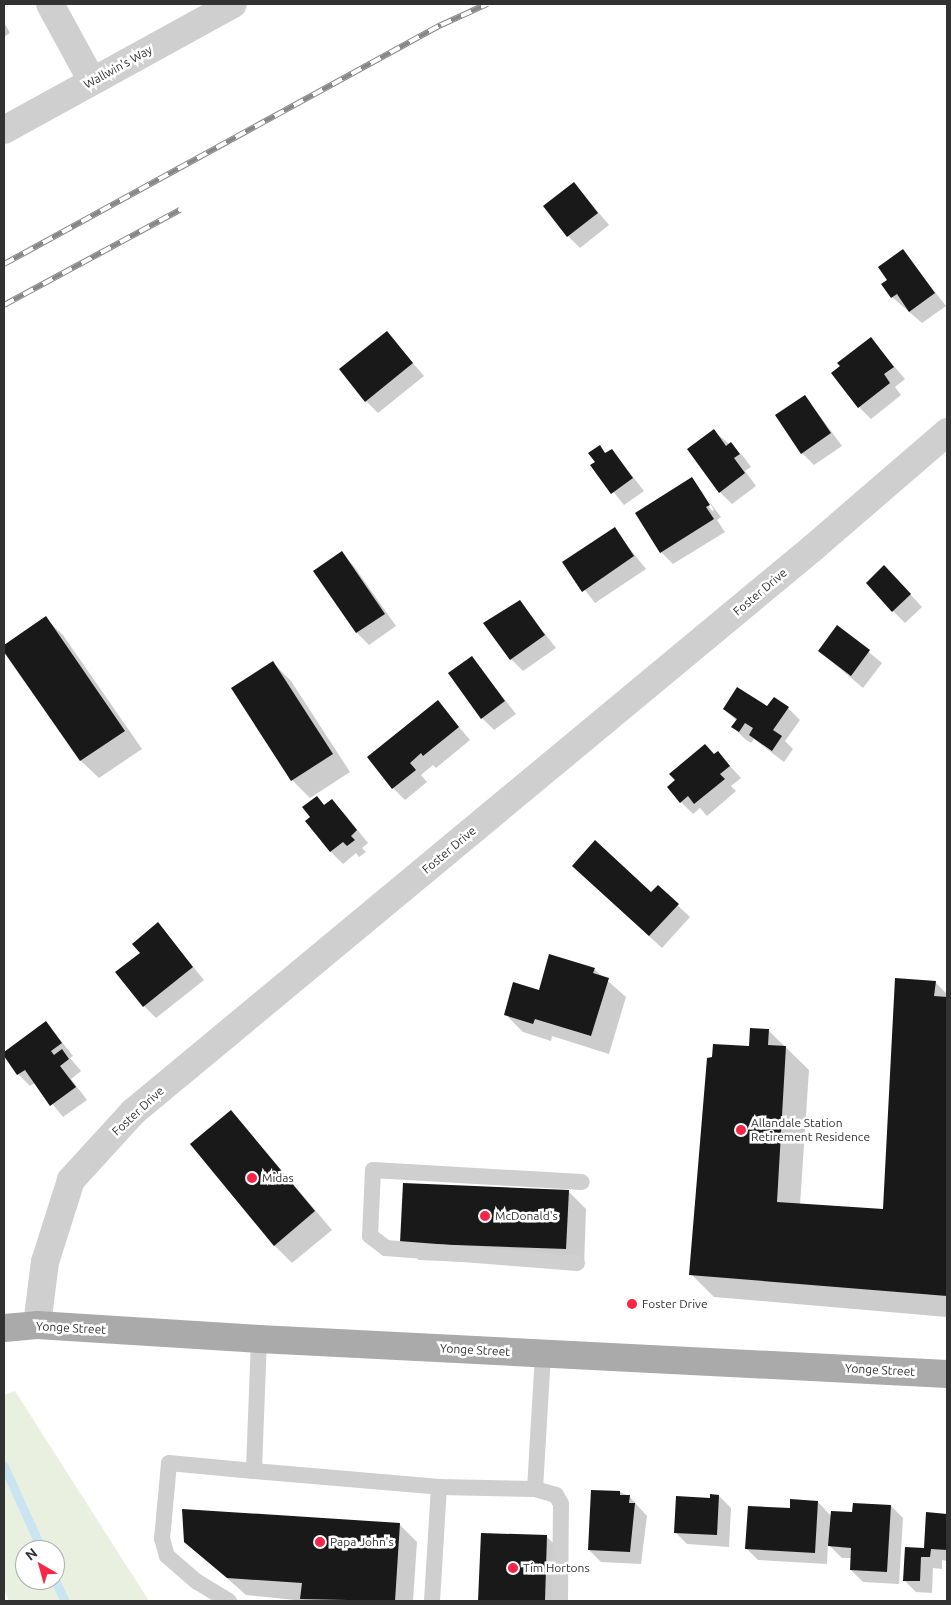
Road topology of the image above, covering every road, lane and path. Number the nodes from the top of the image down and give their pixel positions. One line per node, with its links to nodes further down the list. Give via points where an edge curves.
1 (50, 4): 3 (street)
2 (233, 4): 3 (street, Wallwin's Way)
3 (92, 81): 4 (street, Wallwin's Way)
4 (4, 130)
5 (947, 432): 8 (street, Foster Drive, via 806,554 133,1112 71,1180 46,1262)
6 (582, 1182): 7 (lane, via 373,1170 370,1236 386,1248)
7 (577, 1263)
8 (37, 1325): 9 (main road, Yonge Street); 10 (main road, Yonge Street)
9 (4, 1328)
10 (259, 1339): 11 (main road, Yonge Street); 13 (lane)
11 (543, 1353): 12 (main road, Yonge Street); 15 (lane)
12 (947, 1374)
13 (254, 1471): 14 (lane); 16 (lane, via 169,1463 162,1539 167,1556 198,1582)
14 (439, 1487): 15 (lane); 17 (lane)
15 (535, 1489): 18 (lane, via 556,1495 561,1504)
16 (229, 1601)
17 (432, 1601)
18 (560, 1601)

